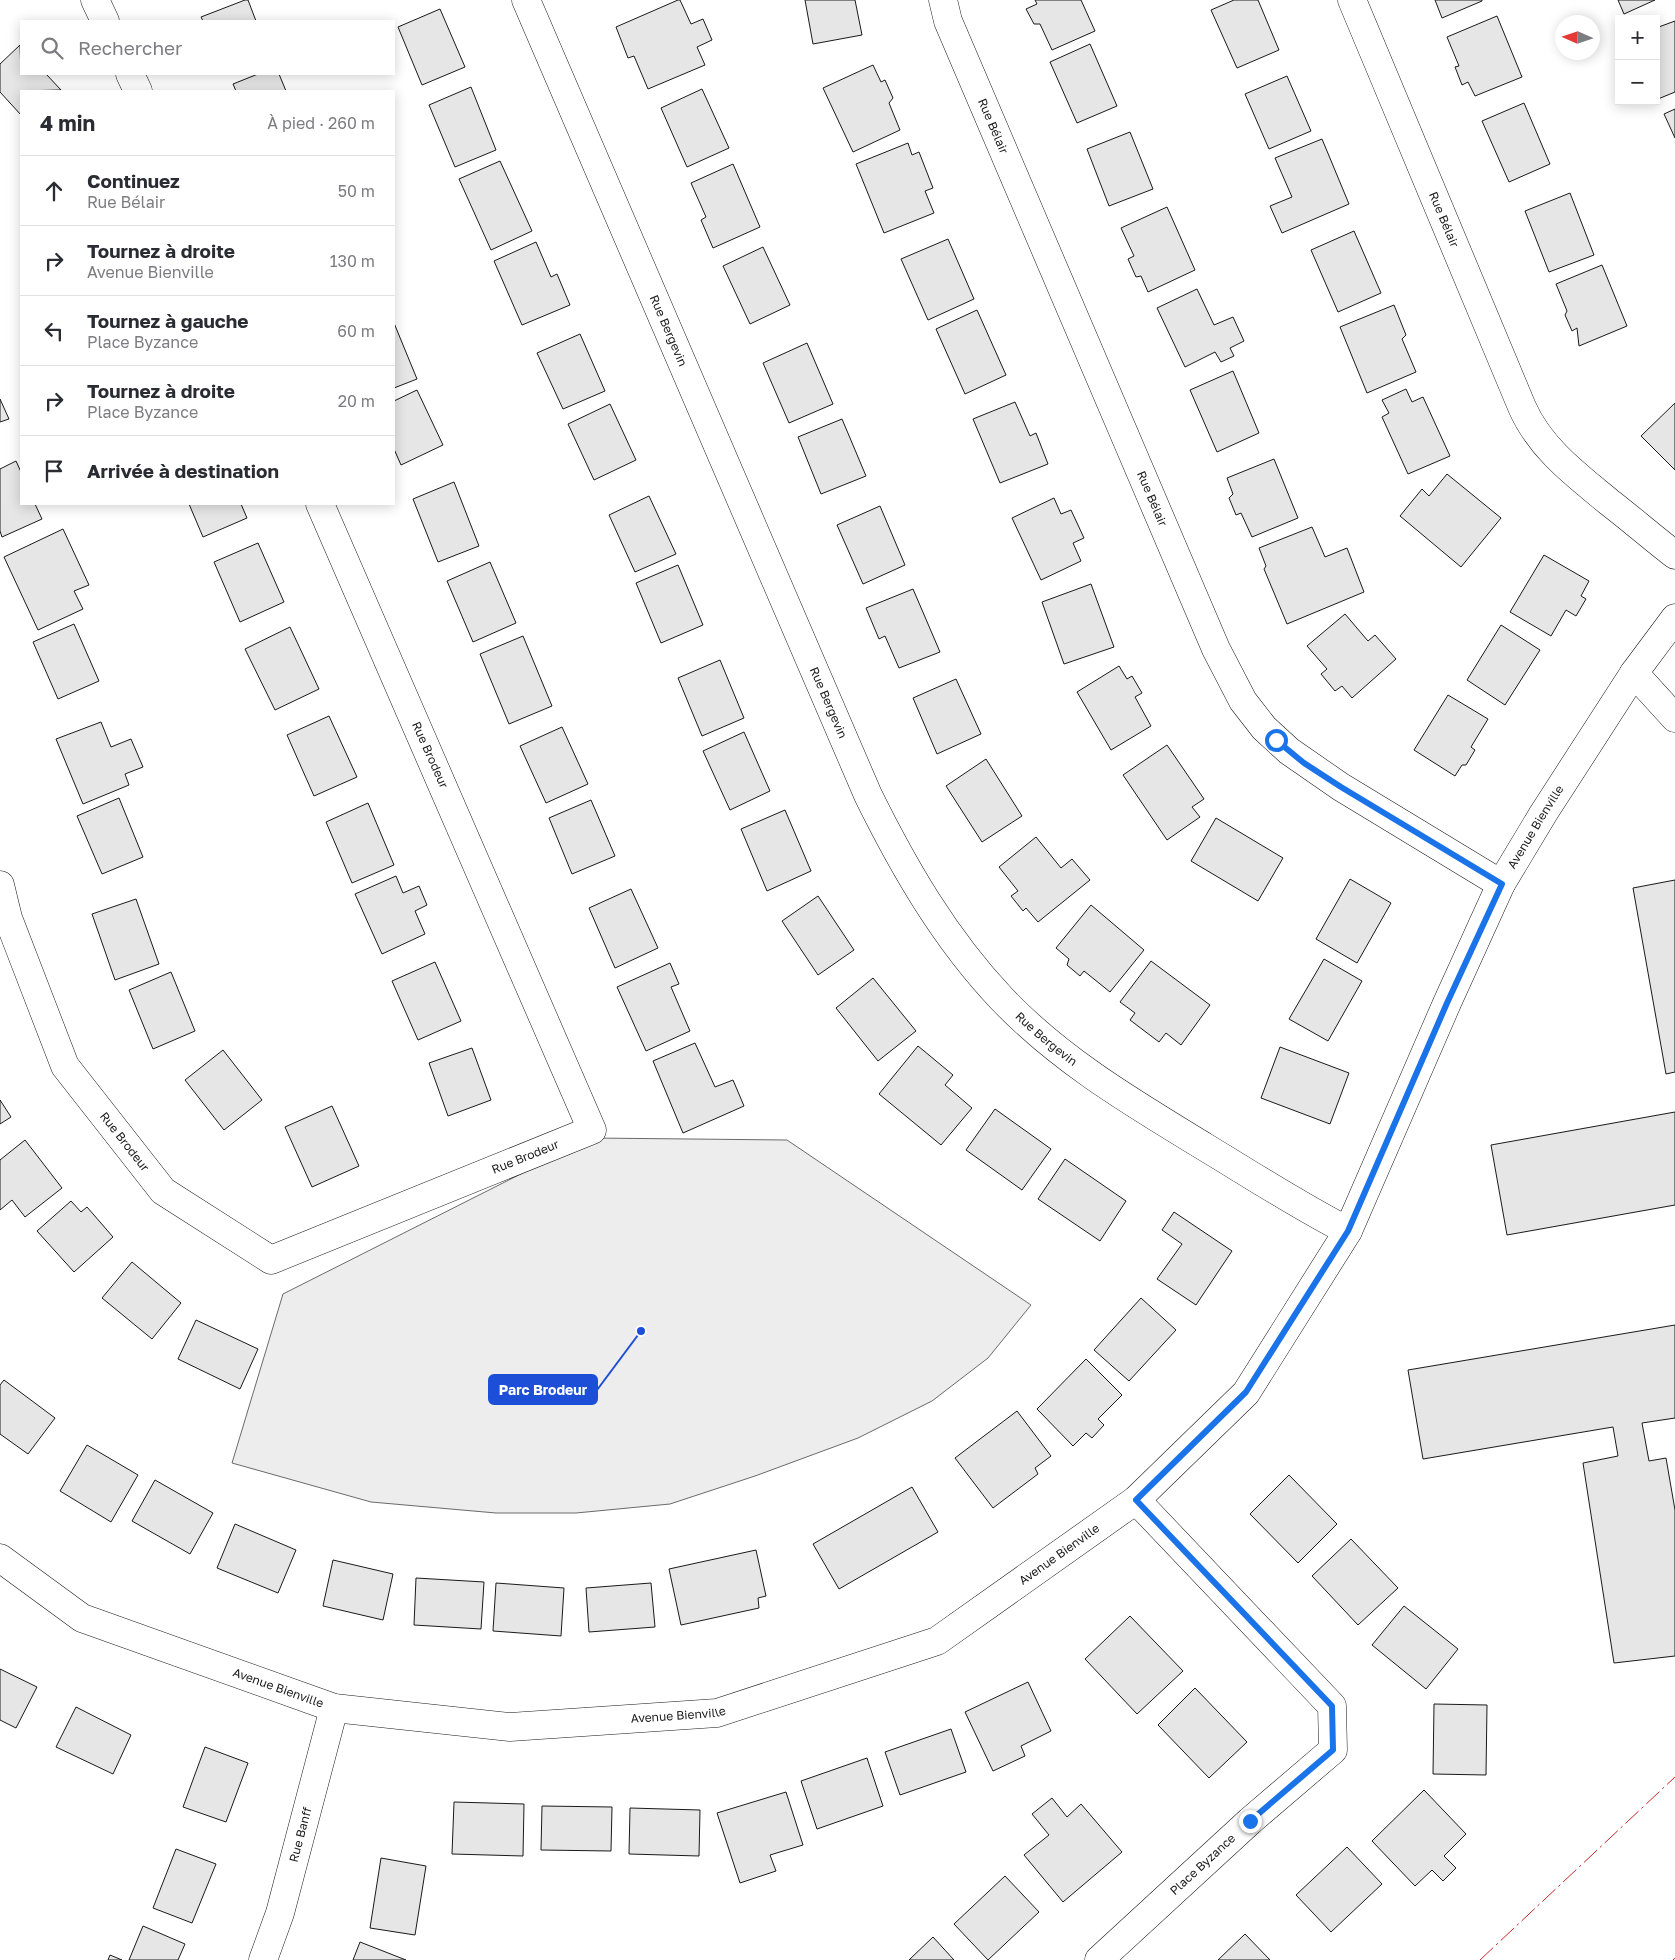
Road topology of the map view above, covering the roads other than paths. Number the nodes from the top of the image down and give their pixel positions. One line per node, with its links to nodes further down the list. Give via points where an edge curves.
1 (95, 0): 5 (street)
2 (526, 0): 15 (street, Rue Bergevin, via 868,795 929,906 1002,999 1057,1051 1117,1094)
3 (942, 0): 13 (street, Rue Bélair, via 948,21 1204,622 1243,701 1264,728 1304,763)
4 (1352, 0): 9 (street, Rue Bélair, via 1533,429 1565,465)
5 (105, 20)
6 (130, 75): 7 (street)
7 (138, 90)
8 (320, 505): 14 (street, Rue Brodeur, via 592,1130 271,1260 163,1191 64,1066 8,918)
9 (1675, 555)
10 (1675, 618): 11 (street, Avenue Bienville)
11 (1634, 673): 12 (street); 13 (street, Avenue Bienville)
12 (1675, 718)
13 (1502, 884): 15 (street, Avenue Bienville)
14 (0, 885)
15 (1348, 1231): 16 (street, Avenue Bienville, via 1246,1392)
16 (1136, 1500): 18 (street, Avenue Bienville, via 937,1641 717,1712 510,1727); 20 (street, Place Byzance, via 1332,1706 1333,1750 1250,1821)
17 (0, 1558): 18 (street, Avenue Bienville, via 82,1618)
18 (334, 1708): 19 (street, Rue Banff, via 280,1913)
19 (264, 1960)
20 (1099, 1960)

